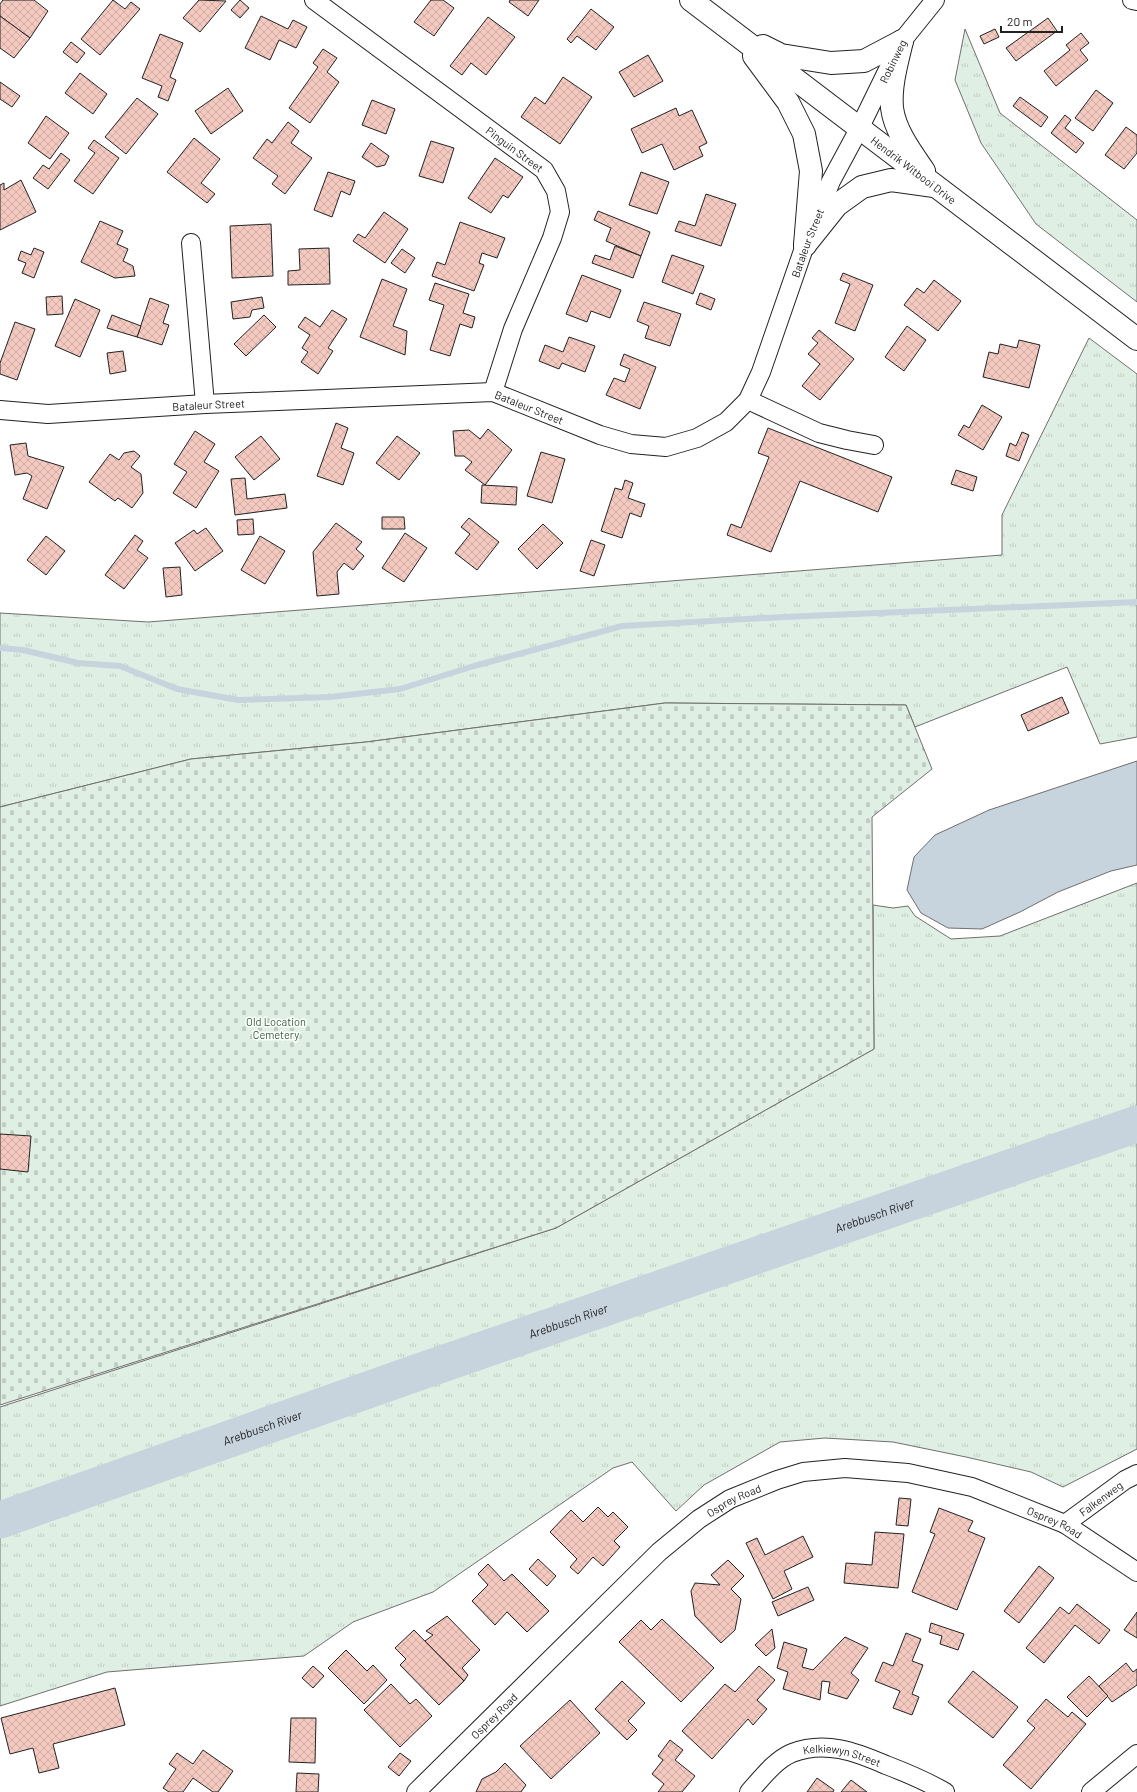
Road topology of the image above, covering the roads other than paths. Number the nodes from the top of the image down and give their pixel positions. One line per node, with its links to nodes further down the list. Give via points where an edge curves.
1 (314, 0): 13 (street, Pinguin Street, via 544,170 556,191 560,212 552,238 513,330)
2 (692, 0): 6 (main road, Hendrik Witbooi Drive)
3 (935, 0): 7 (street, Robinweg)
4 (1132, 0): 5 (street)
5 (1137, 1)
6 (738, 34): 7 (main road, via 781,55 830,63 864,61); 8 (main road, Hendrik Witbooi Drive); 11 (main road, via 788,102 804,134 811,171)
7 (902, 41): 8 (street, Robinweg); 9 (main road, via 893,84 892,108 897,128)
8 (859, 129): 9 (main road, Hendrik Witbooi Drive); 11 (street, Bataleur Street, via 831,181)
9 (935, 187): 11 (main road, via 891,180 862,187 837,205); 12 (main road, Hendrik Witbooi Drive)
10 (191, 243): 15 (street)
11 (805, 245): 14 (street, Bataleur Street, via 761,372)
12 (1137, 339)
13 (493, 392): 14 (street, Bataleur Street, via 631,444 666,447 697,438 726,422); 15 (street, Bataleur Street)
14 (748, 400): 17 (street, via 819,433)
15 (205, 404): 16 (street, Bataleur Street, via 48,414)
16 (0, 410)
17 (874, 445)
18 (1137, 1474): 19 (street, Falkenweg)
19 (1065, 1524): 20 (street, Osprey Road); 22 (street, Osprey Road, via 972,1487 908,1473 845,1468 803,1472 730,1499 699,1519 659,1552)
20 (1137, 1572)
21 (1137, 1754): 25 (street)
22 (416, 1792)
23 (749, 1792): 24 (street, Kelkiewyn Street, via 774,1766 790,1754 804,1749 826,1747 852,1751 924,1779)
24 (945, 1792)
25 (1091, 1792)

